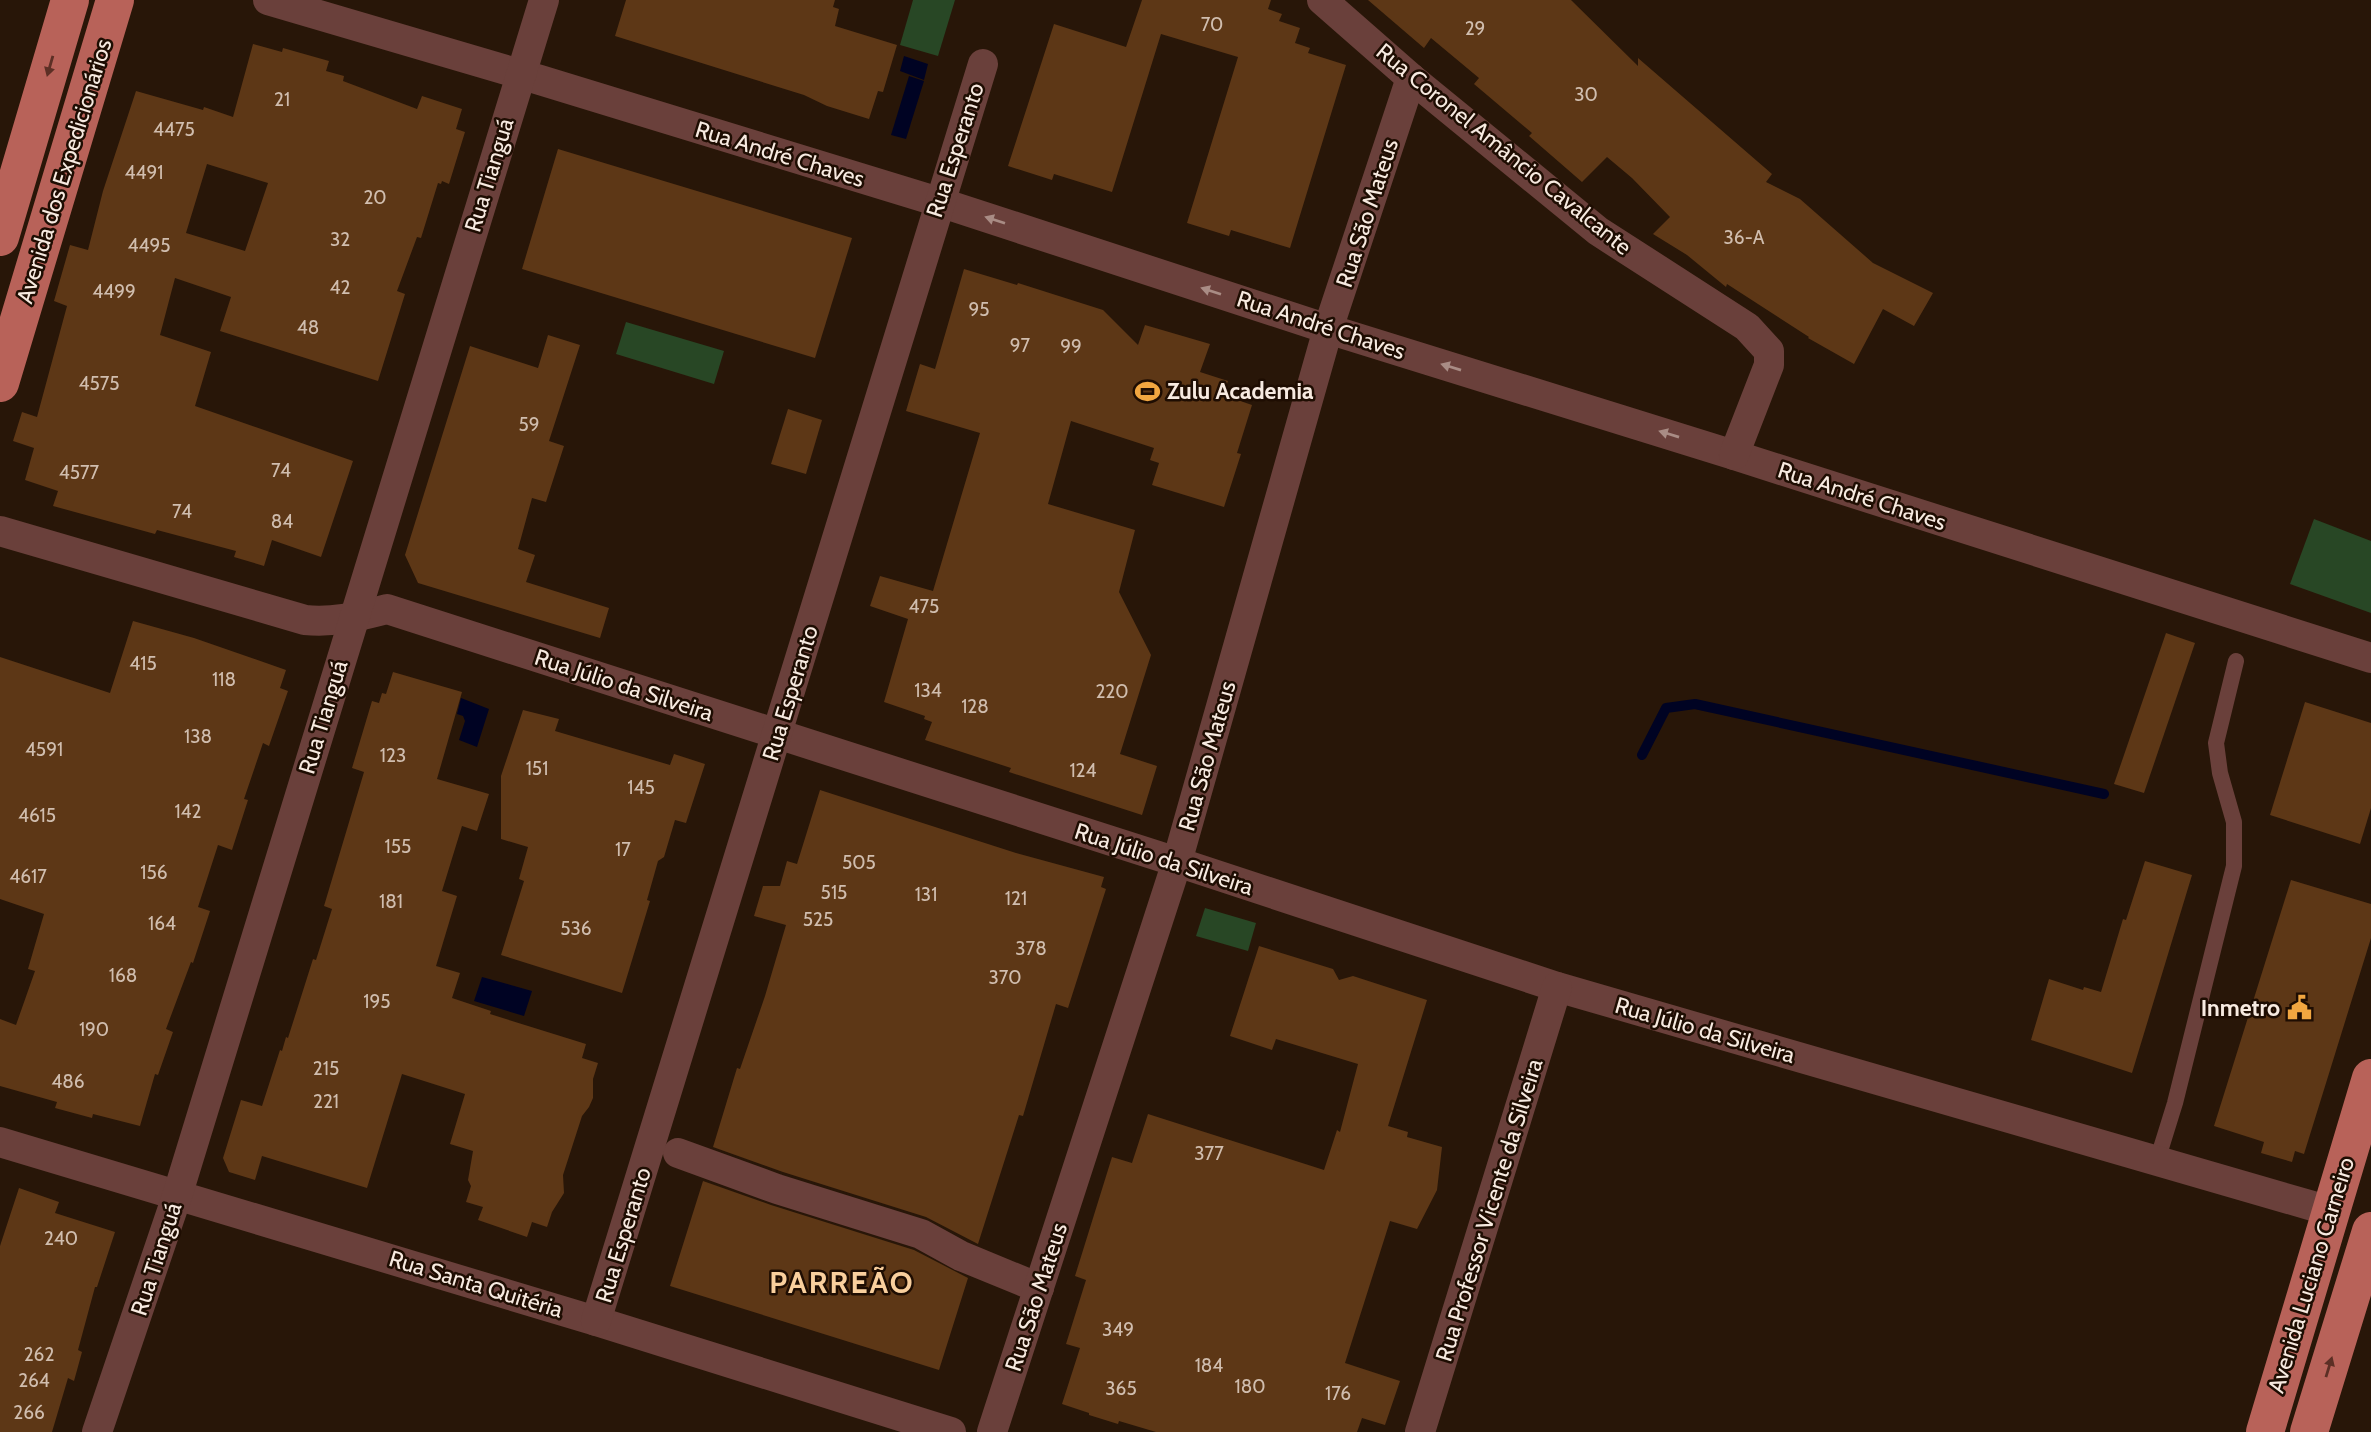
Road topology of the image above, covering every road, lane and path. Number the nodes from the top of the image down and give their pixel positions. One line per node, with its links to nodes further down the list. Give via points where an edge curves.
1 (69, 0): 10 (main road, Avenida dos Expedicionários, one-way to 10)
2 (115, 0): 12 (main road, Avenida dos Expedicionários)
3 (268, 0): 7 (street, Rua André Chaves)
4 (544, 0): 7 (street, Rua Tianguá)
5 (1322, 0): 8 (street, Rua Coronel Amâncio Cavalcante)
6 (983, 65): 9 (street, Rua Esperanto)
7 (520, 74): 9 (street, Rua André Chaves); 15 (street, Rua Tianguá)
8 (1411, 78): 11 (street, Rua São Mateus); 13 (street, Rua Coronel Amâncio Cavalcante, via 1598,231 1760,338 1769,351 1769,365)
9 (939, 202): 11 (street, Rua André Chaves, one-way to 9); 18 (street, Rua Esperanto)
10 (0, 237)
11 (1328, 328): 13 (street, Rua André Chaves, one-way to 11); 19 (street, Rua São Mateus)
12 (0, 383)
13 (1734, 455): 16 (street, Rua André Chaves)
14 (0, 531): 15 (street, Rua Júlio da Silveira, via 305,620)
15 (353, 619): 18 (street, Rua Júlio da Silveira, via 387,609); 25 (street, Rua Tianguá)
16 (2371, 658)
17 (2236, 661): 24 (lane, via 2216,743 2234,822 2234,866)
18 (778, 734): 19 (street, Rua Júlio da Silveira); 29 (street, Rua Esperanto)
19 (1177, 862): 20 (street, Rua Júlio da Silveira); 28 (street, Rua São Mateus)
20 (1557, 987): 24 (street, Rua Júlio da Silveira); 33 (street, Rua Professor Vicente da Silveira)
21 (2371, 1078): 26 (main road, Avenida Luciano Carneiro)
22 (0, 1142): 25 (street, Rua Santa Quitéria)
23 (678, 1153): 28 (street, via 921,1234)
24 (2157, 1161): 26 (street, Rua Júlio da Silveira)
25 (178, 1193): 29 (street, Rua Santa Quitéria); 30 (street, Rua Tianguá)
26 (2330, 1211): 34 (main road, Avenida Luciano Carneiro)
27 (2371, 1231): 35 (main road, Avenida Luciano Carneiro, one-way to 27)
28 (1039, 1288): 32 (street, Rua São Mateus)
29 (596, 1321): 31 (street, Rua Santa Quitéria)
30 (97, 1432)
31 (951, 1432)
32 (992, 1432)
33 (1420, 1432)
34 (2264, 1432)
35 (2309, 1432)

